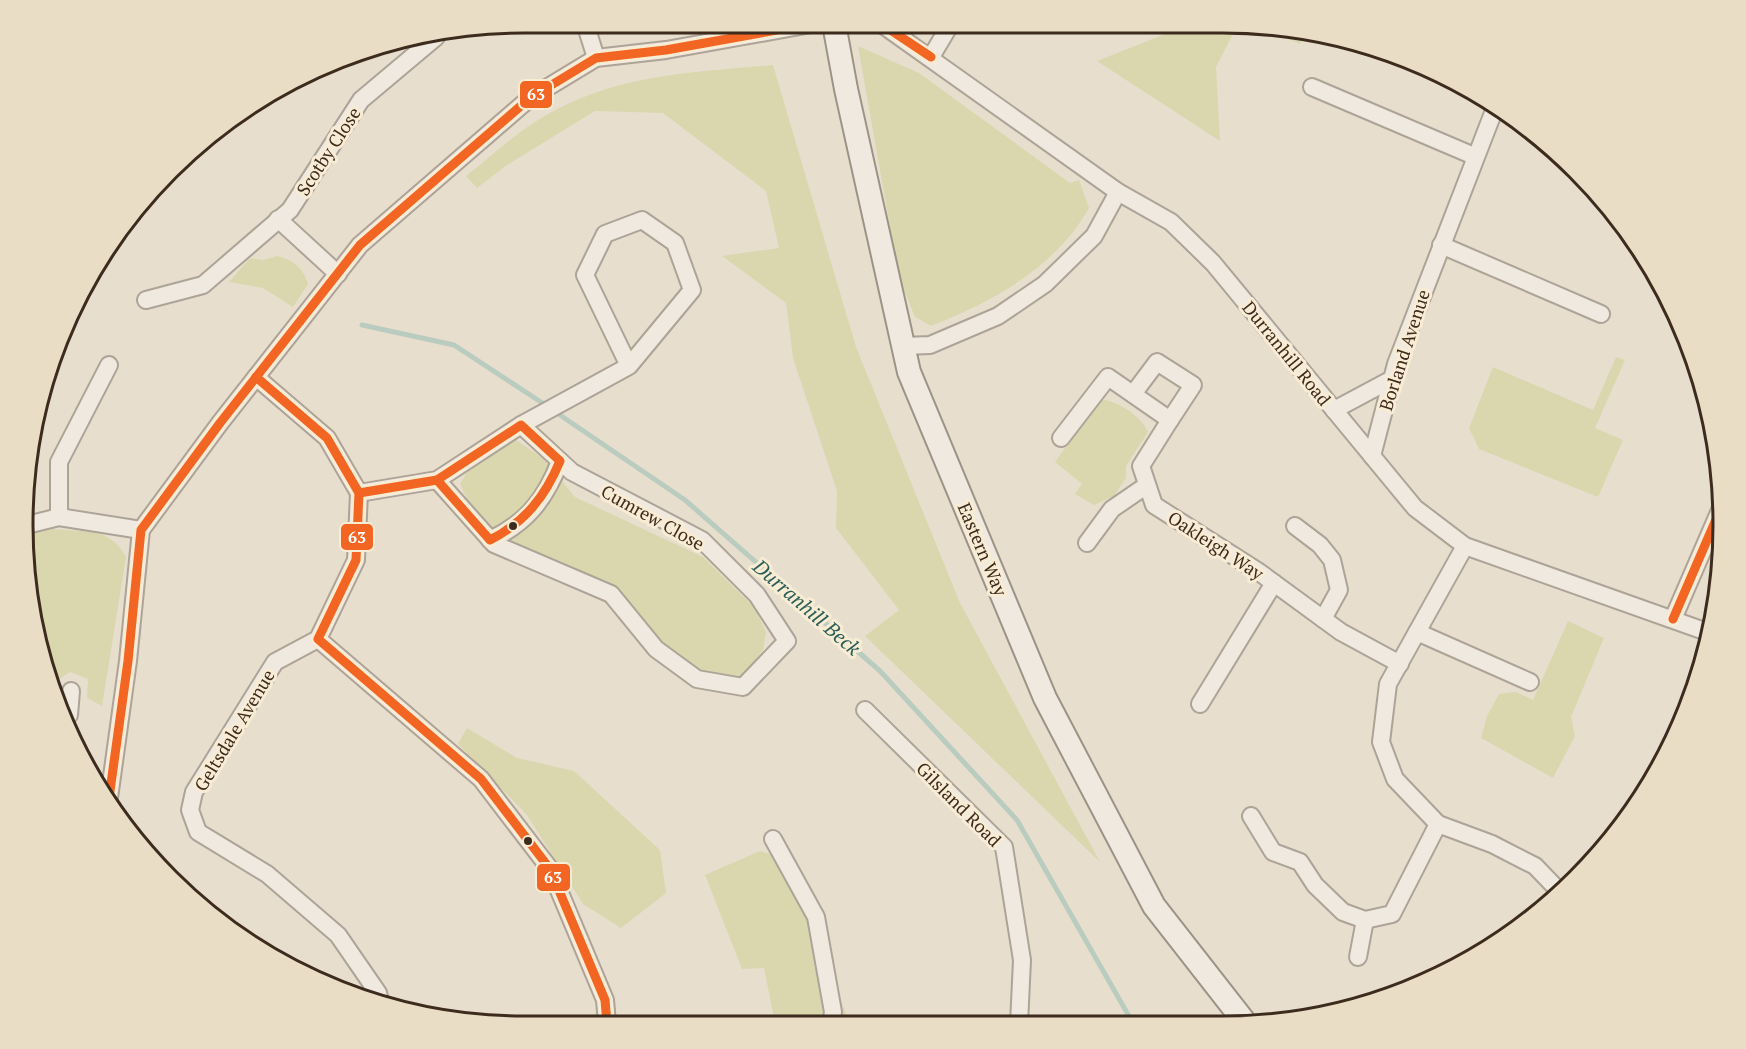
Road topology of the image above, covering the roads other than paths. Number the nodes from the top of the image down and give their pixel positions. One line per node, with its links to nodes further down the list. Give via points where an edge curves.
1 (588, 33): 8 (street)
2 (761, 33): 8 (street)
3 (836, 33): 18 (street, Eastern Way)
4 (896, 33): 7 (street, Durranhill Road)
5 (945, 33): 7 (street)
6 (430, 42): 13 (street, Scotby Close, via 361,100 290,210)
7 (931, 57): 12 (street, Durranhill Road)
8 (596, 58): 15 (street, via 530,98 360,245)
9 (1312, 87): 11 (street)
10 (1492, 114): 11 (street, Borland Avenue)
11 (1474, 156): 14 (street, Borland Avenue)
12 (1118, 192): 18 (street, via 1094,236 1045,284 998,316 930,345); 24 (street, Durranhill Road, via 1171,222 1213,263)
13 (278, 219): 15 (street); 16 (street, Scotby Close, via 203,285)
14 (1441, 245): 17 (street); 22 (street, Borland Avenue)
15 (338, 274): 21 (street)
16 (146, 300)
17 (1601, 314)
18 (904, 346): 61 (street, Eastern Way, via 909,372 1045,698 1154,906)
19 (109, 365): 33 (street, via 59,462)
20 (629, 366): 20 (street, via 692,290 675,243 642,220 605,234 585,275); 26 (street)
21 (256, 377): 32 (street, via 327,438); 37 (street)
22 (1392, 379): 24 (street); 28 (street, Borland Avenue)
23 (1133, 394): 25 (street); 25 (street, Oakleigh Way, via 1157,362 1193,385); 27 (street, via 1108,377)
24 (1334, 410): 28 (street, Durranhill Road)
25 (1170, 420): 31 (street, Oakleigh Way, via 1141,466)
26 (521, 425): 29 (street, Cumrew Close); 30 (street)
27 (1061, 438)
28 (1372, 456): 40 (street, Durranhill Road, via 1415,508)
29 (560, 461): 38 (street, via 550,488 532,512); 38 (street, Cumrew Close, via 572,472 702,540 757,595 787,641 743,687 697,679 656,649 611,594)
30 (437, 480): 32 (street); 38 (street, Cumrew Close)
31 (1147, 485): 39 (street, via 1112,509); 41 (street, Oakleigh Way, via 1154,505)
32 (359, 493): 46 (street, via 356,560)
33 (59, 517): 34 (street); 37 (street)
34 (33, 523)
35 (1295, 526): 42 (street, via 1332,560 1339,590)
36 (1713, 527): 43 (street)
37 (141, 530): 53 (street)
38 (490, 540)
39 (1087, 543)
40 (1466, 546): 43 (street, Durranhill Road); 45 (street)
41 (1275, 583): 42 (street, Oakleigh Way); 50 (street, Oakleigh Way)
42 (1323, 619): 47 (street, Oakleigh Way, via 1341,633)
43 (1673, 620): 44 (street, Durranhill Road)
44 (1701, 630)
45 (1418, 632): 47 (street); 48 (street)
46 (318, 639): 60 (street, Geltsdale Avenue, via 275,662 194,792 190,810 198,832 267,873 338,935); 62 (street, via 481,779 550,869 604,1000)
47 (1400, 664): 55 (street, via 1388,684 1381,742 1395,779)
48 (1530, 682)
49 (71, 691): 52 (street)
50 (1200, 705)
51 (865, 710): 64 (street, Gilsland Road, via 1004,847 1022,960)
52 (69, 711)
53 (110, 789)
54 (1251, 816): 58 (street, via 1274,852 1300,862 1315,885 1343,912)
55 (1438, 824): 57 (street, via 1492,844 1535,866); 58 (street, via 1392,914)
56 (773, 839): 63 (street, via 816,917)
57 (1554, 886)
58 (1365, 920): 59 (street)
59 (1358, 957)
60 (378, 993)
61 (1239, 1015)
62 (606, 1016)
63 (832, 1016)
64 (1019, 1016)

